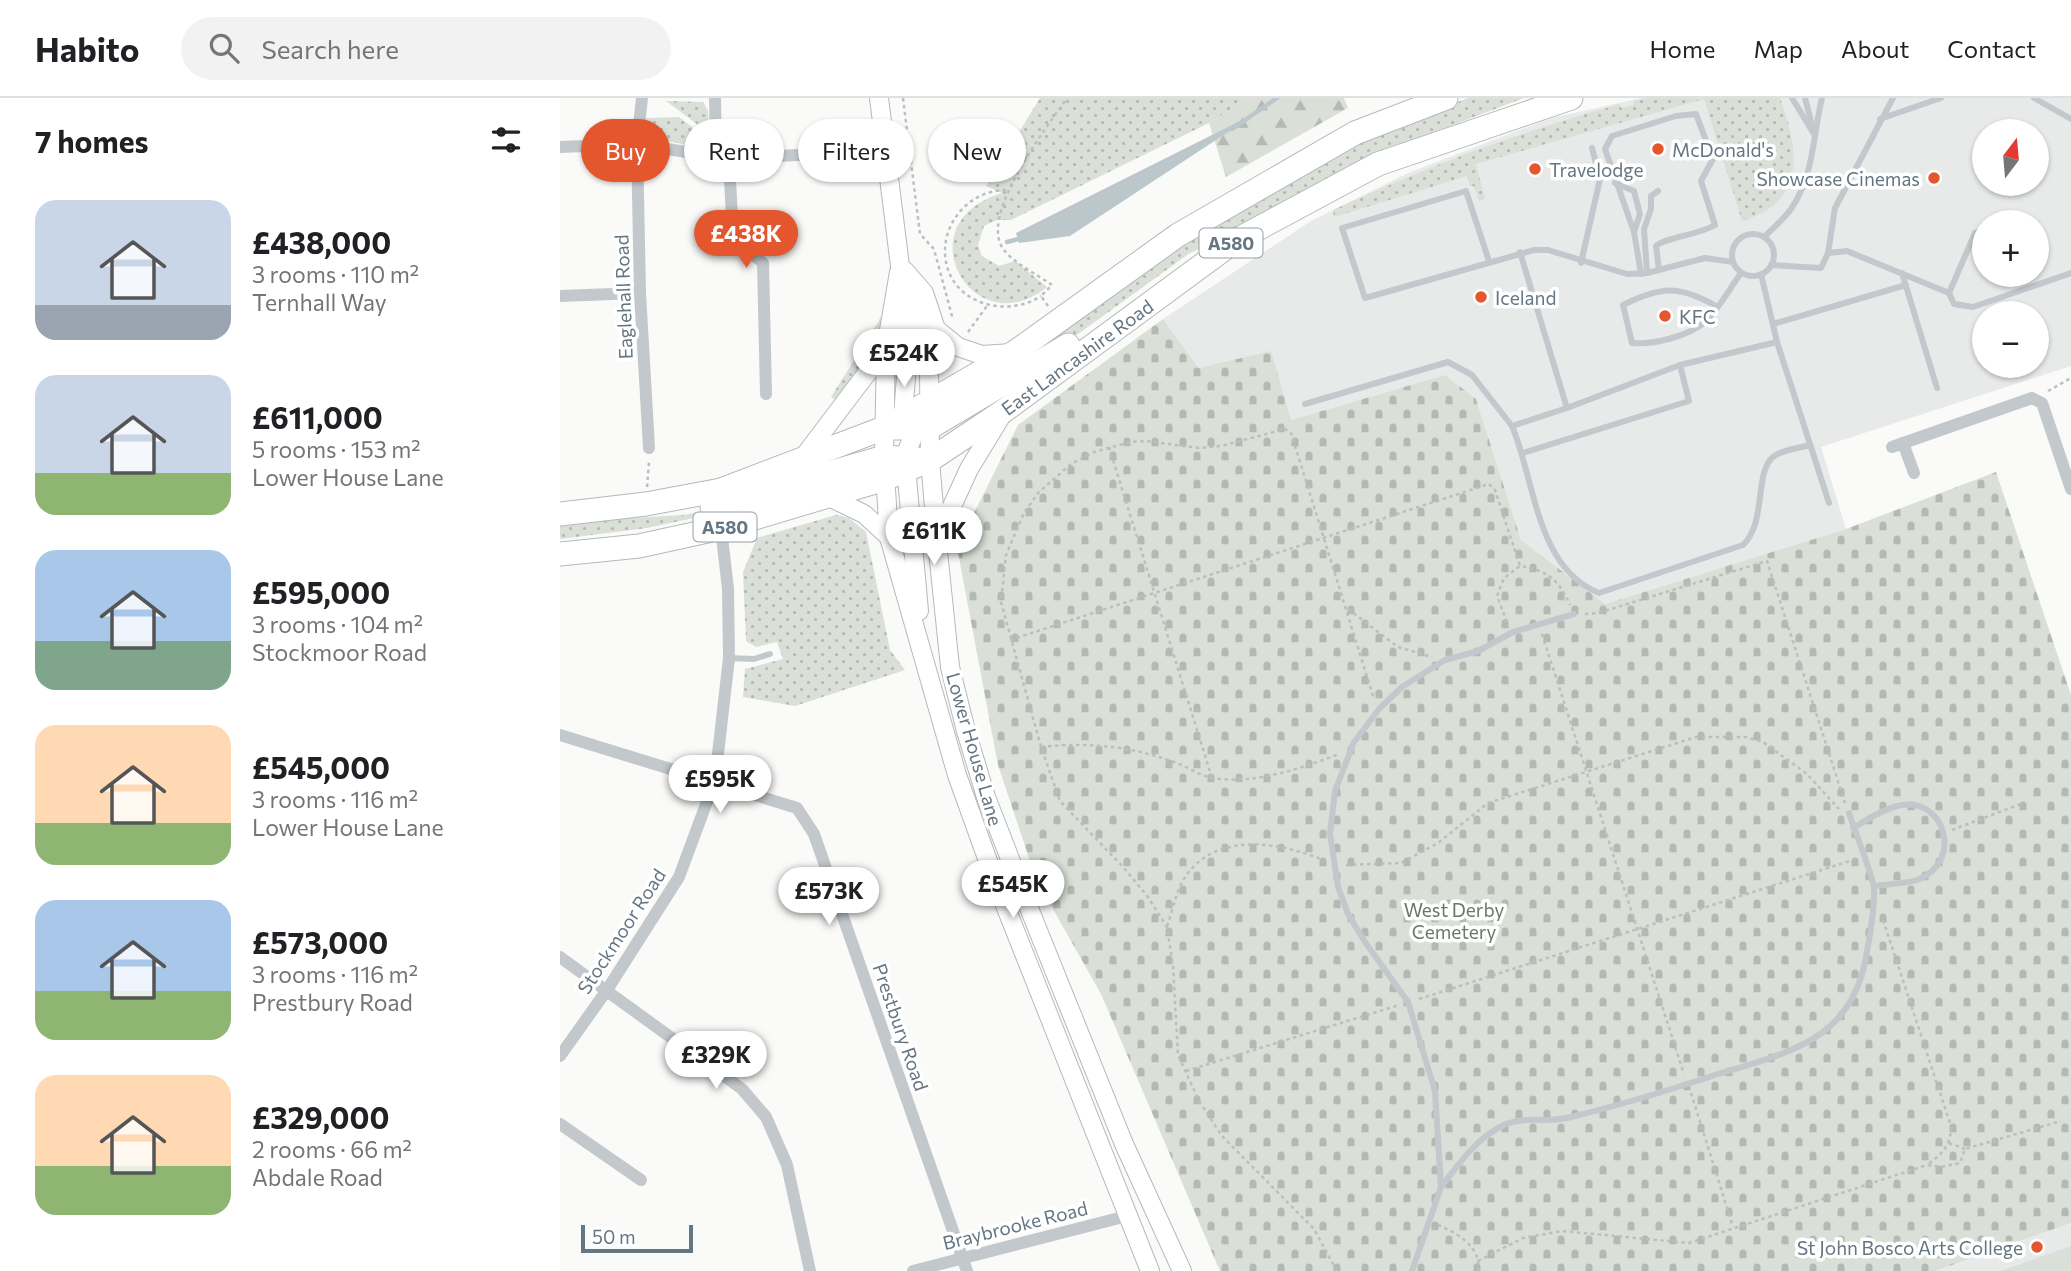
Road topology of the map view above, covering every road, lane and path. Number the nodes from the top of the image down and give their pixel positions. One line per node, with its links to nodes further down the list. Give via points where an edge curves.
1 (642, 98): 15 (street, Eaglehall Road)
2 (715, 98): 16 (street)
3 (879, 98): 17 (street)
4 (903, 98): 40 (path, via 920,234 934,249)
5 (1067, 98): 28 (path)
6 (1446, 98): 14 (highway, East Lancashire Road / A580)
7 (1571, 98): 32 (highway, East Lancashire Road / A580, via 1378,164)
8 (1792, 98): 20 (lane)
9 (1805, 98): 20 (lane)
10 (1893, 98): 18 (lane)
11 (1941, 98): 18 (lane)
12 (2034, 98): 19 (lane)
13 (1821, 99): 20 (lane)
14 (1415, 104): 62 (highway, East Lancashire Road / A580, via 1355,133 1178,235)
15 (640, 119)
16 (718, 119)
17 (882, 119)
18 (1880, 119): 35 (lane, via 1835,208)
19 (2071, 119)
20 (1814, 134): 31 (lane, via 1803,186 1791,210)
21 (581, 146): 22 (street)
22 (560, 147)
23 (1592, 148): 37 (lane, via 1600,179)
24 (638, 182): 50 (street, Eaglehall Road)
25 (726, 182): 66 (street, via 733,237 763,263)
26 (890, 182): 42 (street)
27 (1615, 183): 30 (lane); 30 (lane, via 1634,191 1640,214); 43 (lane, via 1605,149 1612,136 1696,114 1713,159 1701,181 1715,225 1698,235 1663,239 1656,246)
28 (1006, 190): 39 (path, via 991,190 965,205 947,230); 53 (path, via 998,237 1004,251 1052,285)
29 (1658, 191): 47 (lane, via 1651,196 1644,229)
30 (1634, 232): 47 (lane)
31 (1764, 237): 38 (lane, via 1741,237 1732,248); 41 (lane, via 1773,251)
32 (1235, 240): 71 (highway, East Lancashire Road / A580); 72 (highway, via 1181,262 1055,355)
33 (1972, 240): 51 (lane)
34 (1520, 252): 36 (lane); 37 (lane, via 1548,250); 70 (lane)
35 (1828, 253): 41 (lane, via 1821,268); 45 (lane, via 1847,251)
36 (1489, 261): 36 (lane, via 1365,298 1342,228 1466,191)
37 (1581, 262): 47 (lane, via 1619,273)
38 (1733, 262): 43 (lane, via 1705,258); 44 (lane)
39 (946, 263): 40 (path); 54 (path, via 958,288)
40 (939, 265): 58 (path)
41 (1771, 265): 48 (lane)
42 (900, 266): 61 (street); 62 (street, via 924,293 936,329 958,347 982,355); 67 (street, via 929,371); 72 (street)
43 (1660, 271): 47 (lane)
44 (1741, 273): 48 (lane); 55 (lane)
45 (1902, 273): 49 (lane); 51 (lane)
46 (2071, 273): 51 (lane, via 1973,307 1954,304)
47 (1644, 274)
48 (1761, 274): 57 (lane)
49 (1906, 285): 57 (lane); 65 (lane)
50 (640, 293): 52 (street); 76 (street, Eaglehall Road)
51 (1949, 293)
52 (560, 296)
53 (1041, 296): 54 (path, via 1013,307); 56 (path, via 1049,308)
54 (987, 306): 59 (path, via 965,336)
55 (1717, 306): 55 (lane, via 1705,322 1681,334 1641,344 1632,343 1623,305 1645,293 1671,289 1693,293)
56 (1040, 314)
57 (1773, 324): 60 (lane)
58 (955, 326)
59 (960, 331)
60 (1777, 342): 63 (lane); 74 (lane)
61 (886, 348): 72 (street); 78 (street)
62 (1015, 352): 67 (highway, East Lancashire Road / A580)
63 (1680, 365): 70 (lane); 77 (lane, via 1689,401)
64 (2071, 378): 68 (path, via 2048,390)
65 (1937, 388)
66 (766, 394)
67 (931, 401): 72 (highway, East Lancashire Road / A580)
68 (2042, 403): 81 (street, via 2032,398 1898,445); 82 (street)
69 (1305, 404): 73 (lane, via 1448,362 1472,375)
70 (1567, 408): 73 (lane)
71 (1005, 410): 79 (highway, East Lancashire Road / A580); 90 (street, via 969,469)
72 (906, 426): 78 (highway, East Lancashire Road / A580); 79 (street, Lower House Lane); 80 (street, Lower House Lane); 80 (street)
73 (1512, 426): 77 (lane)
74 (1810, 445): 77 (lane, via 1779,454 1769,463 1753,534 1743,545 1603,593 1580,582 1556,560); 84 (lane)
75 (1109, 447): 89 (path, via 1146,441 1221,446 1285,429 1291,433); 93 (path); 98 (path, via 1072,464 1038,493 1024,513 1006,555 1003,579 1001,602)
76 (649, 448): 85 (path)
77 (1523, 453)
78 (802, 460): 85 (highway, East Lancashire Road / A580, via 721,490)
79 (930, 460): 80 (highway); 90 (street, Lower House Lane)
80 (896, 464): 83 (highway, A580); 85 (highway, via 712,507); 88 (street, Lower House Lane); 102 (street)
81 (1914, 473)
82 (2071, 489)
83 (829, 498): 87 (highway, A580); 88 (street, via 864,514)
84 (1829, 503)
85 (646, 504): 86 (highway, East Lancashire Road / A580)
86 (560, 514)
87 (721, 528): 91 (highway, A580, via 639,546); 100 (street, Stockmoor Road)
88 (889, 537): 102 (street, Lower House Lane)
89 (1324, 538): 92 (path, via 1489,484); 93 (path); 94 (path)
90 (937, 542): 141 (street, Lower House Lane, via 950,667 986,797 1124,1144)
91 (560, 554)
92 (1520, 566): 95 (path, via 1553,577); 97 (path, via 1504,578 1497,596)
93 (1153, 592): 98 (path); 108 (path)
94 (1345, 607): 101 (path, via 1398,647); 103 (path)
95 (1574, 614): 96 (lane); 111 (path, via 1598,613 1767,561)
96 (1538, 624): 97 (lane); 107 (path)
97 (1513, 632): 101 (lane, via 1478,651)
98 (1010, 640): 105 (path)
99 (770, 654): 100 (lane)
100 (729, 658): 109 (street, Stockmoor Road)
101 (1445, 660): 103 (lane, via 1402,687)
102 (925, 667): 133 (street, Lower House Lane, via 993,875)
103 (1380, 708): 106 (lane)
104 (560, 735): 109 (street, Prestbury Road)
105 (1041, 747): 108 (path, via 1088,743 1118,747 1175,762); 118 (path, via 1060,801 1124,868)
106 (1350, 750): 108 (path, via 1272,774 1238,780); 115 (lane, via 1335,791 1330,833)
107 (1587, 772): 111 (path, via 1696,737 1745,737 1786,755 1836,808); 115 (path, via 1488,803 1438,844 1401,863); 119 (path)
108 (1212, 778)
109 (715, 780): 121 (street, Stockmoor Road, via 679,877); 137 (street, Prestbury Road, via 797,808 814,834)
110 (2023, 803): 113 (path)
111 (1849, 813): 112 (lane)
112 (1853, 828): 113 (lane, via 1899,805 1922,808); 114 (lane)
113 (1946, 833): 116 (lane, via 1945,848 1936,865 1920,879)
114 (1863, 858): 116 (lane); 119 (path)
115 (1336, 865): 118 (path, via 1291,847 1236,845 1195,866 1181,884); 122 (lane, via 1348,915)
116 (1874, 886): 117 (lane)
117 (1873, 907): 125 (lane, via 1864,974 1838,1020 1818,1039 1791,1052); 128 (path, via 1885,923 1951,1126)
118 (1167, 927): 124 (path, via 1178,1055)
119 (1637, 927): 122 (path); 125 (path)
120 (560, 957): 121 (street)
121 (607, 990): 123 (street, Stockmoor Road); 138 (street, via 742,1089 766,1117 787,1165)
122 (1408, 1002): 124 (path); 132 (lane, via 1435,1091)
123 (560, 1056)
124 (1185, 1071): 142 (path, via 1222,1136 1298,1210 1326,1247)
125 (1688, 1084): 132 (lane, via 1564,1119 1503,1125 1477,1141); 135 (path)
126 (2061, 1121): 129 (path)
127 (560, 1125): 131 (street)
128 (1949, 1143): 129 (path); 130 (path)
129 (1965, 1149): 130 (path, via 1954,1166)
130 (1927, 1165): 135 (path)
131 (641, 1180)
132 (1441, 1187): 134 (lane)
133 (1127, 1216): 137 (street, Braybrooke Road); 140 (street, Lower House Lane)
134 (1429, 1221): 136 (path, via 1456,1233 1477,1254); 143 (lane)
135 (1733, 1227): 136 (path, via 1675,1244 1582,1231 1546,1233 1499,1248)
136 (1478, 1261): 144 (path)
137 (964, 1265): 139 (street, Braybrooke Road)
138 (810, 1271)
139 (914, 1271)
140 (1150, 1271)
141 (1182, 1271)
142 (1337, 1271)
143 (1412, 1271)
144 (1478, 1271)

